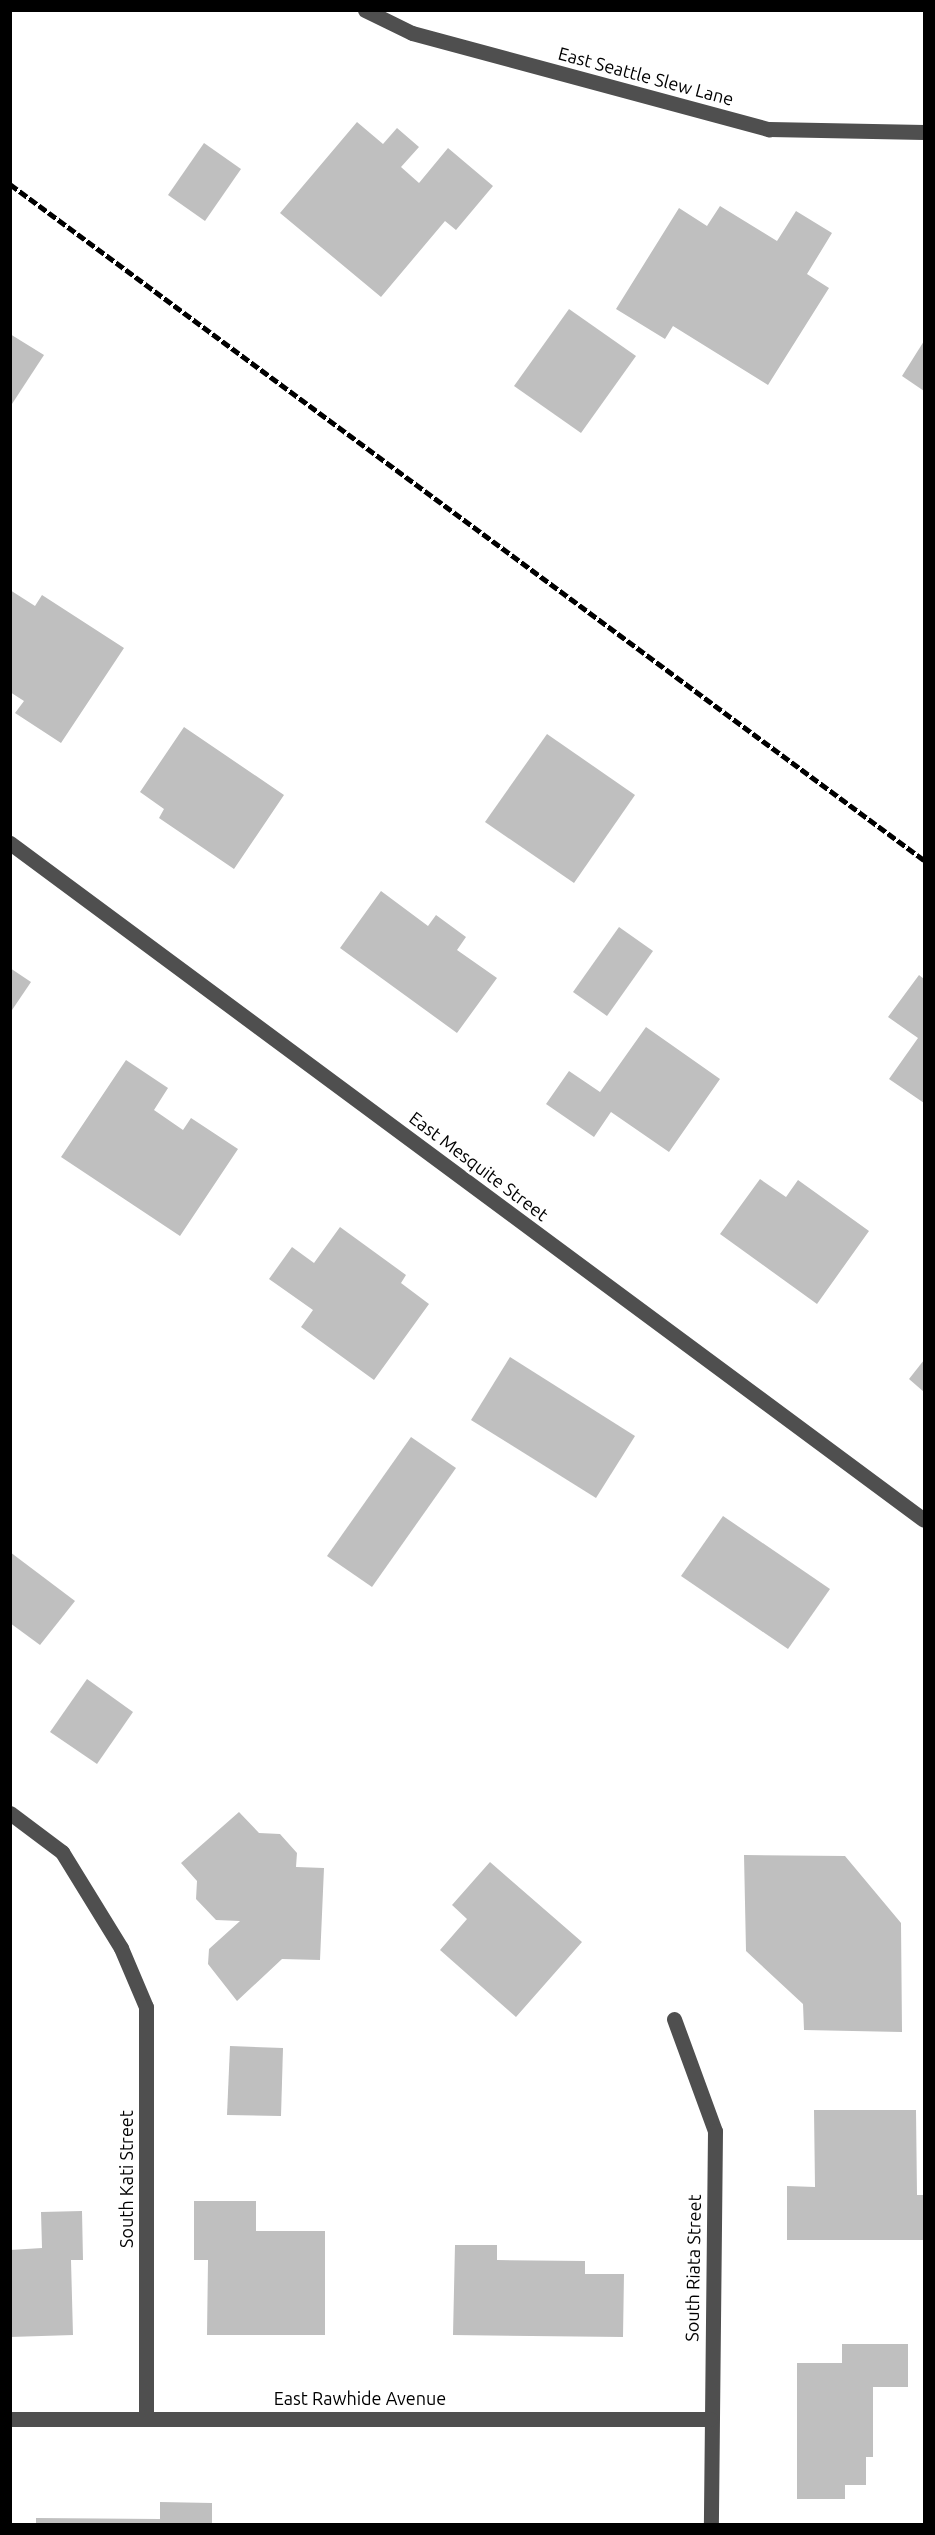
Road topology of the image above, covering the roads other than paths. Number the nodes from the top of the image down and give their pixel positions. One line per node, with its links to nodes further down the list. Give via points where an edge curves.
1 (365, 10): 2 (street, East Seattle Slew Lane, via 412,33 769,129)
2 (924, 132)
3 (10, 843): 4 (street, East Mesquite Street)
4 (924, 1520)
5 (10, 1813): 7 (street, South Kati Street, via 62,1852 120,1948 146,2007)
6 (674, 2019): 9 (street, South Riata Street, via 715,2131)
7 (146, 2417): 8 (street, East Rawhide Avenue); 9 (street, East Rawhide Avenue)
8 (10, 2419)
9 (710, 2419): 10 (street, South Riata Street)
10 (711, 2524)

